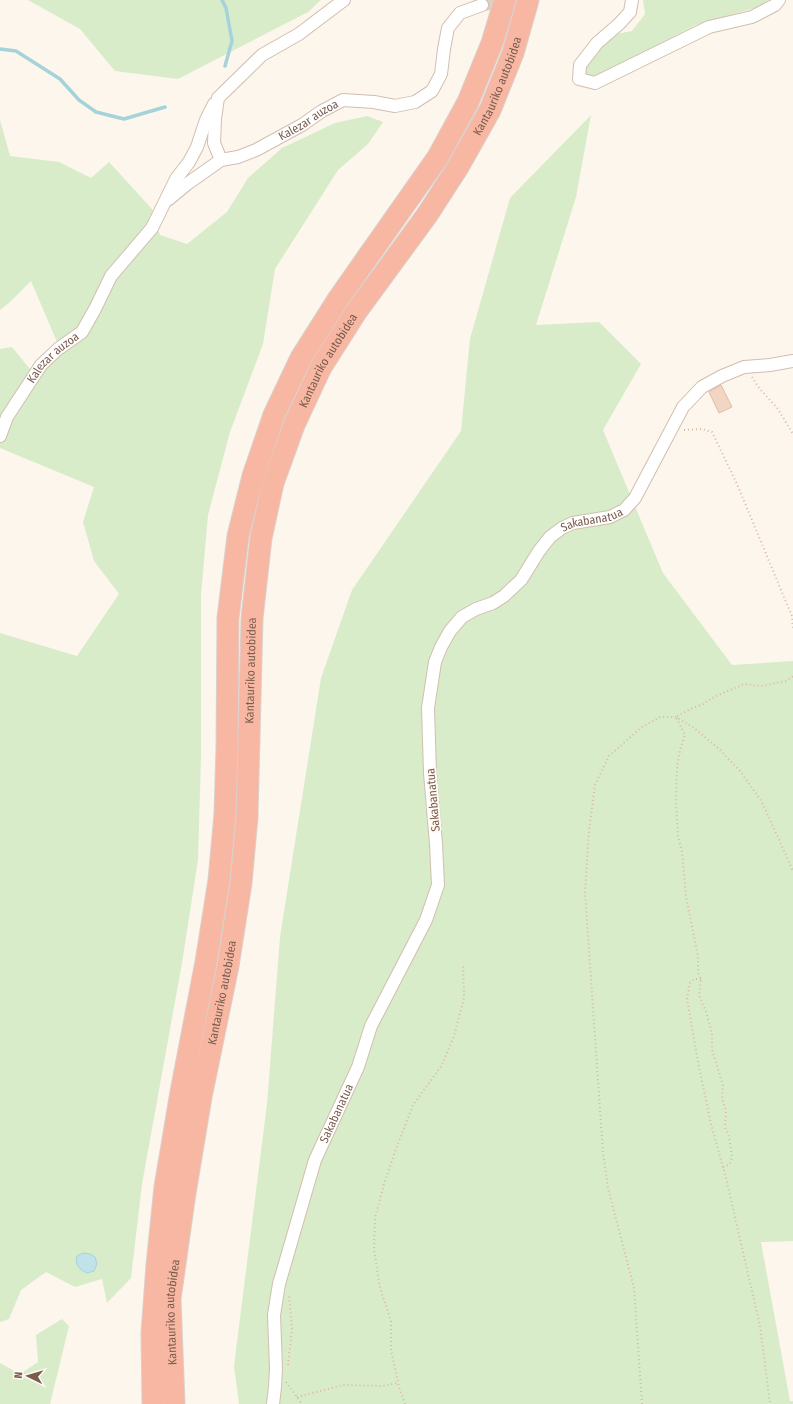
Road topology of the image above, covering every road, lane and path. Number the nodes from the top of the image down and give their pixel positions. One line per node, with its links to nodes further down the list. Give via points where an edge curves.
1 (344, 0): 7 (street, Kalezar auzoa, via 299,34 262,56)
2 (505, 0): 27 (highway, Kantauriko autobidea, via 492,44 468,102 438,157 339,298 301,358 274,415 253,476 238,536 228,618 225,814 219,880 165,1187 152,1333)
3 (528, 0): 28 (highway, Kantauriko autobidea, via 513,53 490,110 427,215 356,312 321,367 294,425 273,483 261,538 252,618 247,817 241,882 228,966 201,1097 170,1299)
4 (632, 0): 5 (street, via 630,12 597,43 580,64 579,79 595,83 709,27 752,17 775,5)
5 (779, 0)
6 (482, 5): 8 (street, Kalezar auzoa, via 460,13 448,28 441,74 432,91 415,102 395,106 343,100 256,150)
7 (218, 98): 8 (street, via 214,143); 9 (street, Kalezar auzoa, via 206,120 197,147 176,179)
8 (221, 160): 9 (street, Kalezar auzoa)
9 (164, 204): 14 (street, Kalezar auzoa, via 152,228 111,276 82,332 58,349 41,366 8,417)
10 (793, 361): 11 (street, Sakabanatua)
11 (744, 366): 12 (street, Sakabanatua, via 702,387 683,406); 13 (path, via 778,409)
12 (668, 433): 15 (path, via 702,429 712,432 737,484 792,616); 29 (street, Sakabanatua, via 635,498 624,510 610,517 573,523 550,536 522,580 493,603 462,617 450,631 434,662 428,708 438,885 426,920 371,1026 358,1067 315,1160 279,1284 274,1315 276,1381)
13 (793, 434)
14 (0, 436)
15 (793, 630)
16 (793, 676): 17 (path, via 761,686 744,684)
17 (676, 717): 18 (path, via 719,749 740,771 762,802); 20 (path, via 685,735 677,767 678,836 686,897 698,956 698,973); 32 (path, via 660,717 642,727 608,756 595,785 585,892 603,1153 608,1188 634,1288)
18 (793, 871)
19 (463, 966): 25 (path, via 464,998 454,1036 442,1065 413,1105 384,1184 375,1218 374,1250 380,1288 391,1321 391,1350)
20 (701, 979): 21 (path, via 699,995 712,1033 712,1050 723,1085 722,1098 726,1111 724,1126 729,1137 732,1157 730,1164); 21 (path, via 694,979 690,983 687,999 704,1095)
21 (723, 1167): 33 (path, via 760,1326)
22 (289, 1294): 23 (path, via 292,1330)
23 (287, 1368)
24 (285, 1381): 26 (path)
25 (398, 1383): 26 (path, via 382,1386 343,1385); 31 (path)
26 (297, 1397): 30 (path)
27 (153, 1404)
28 (174, 1404)
29 (273, 1404)
30 (302, 1404)
31 (405, 1404)
32 (642, 1404)
33 (770, 1404)

